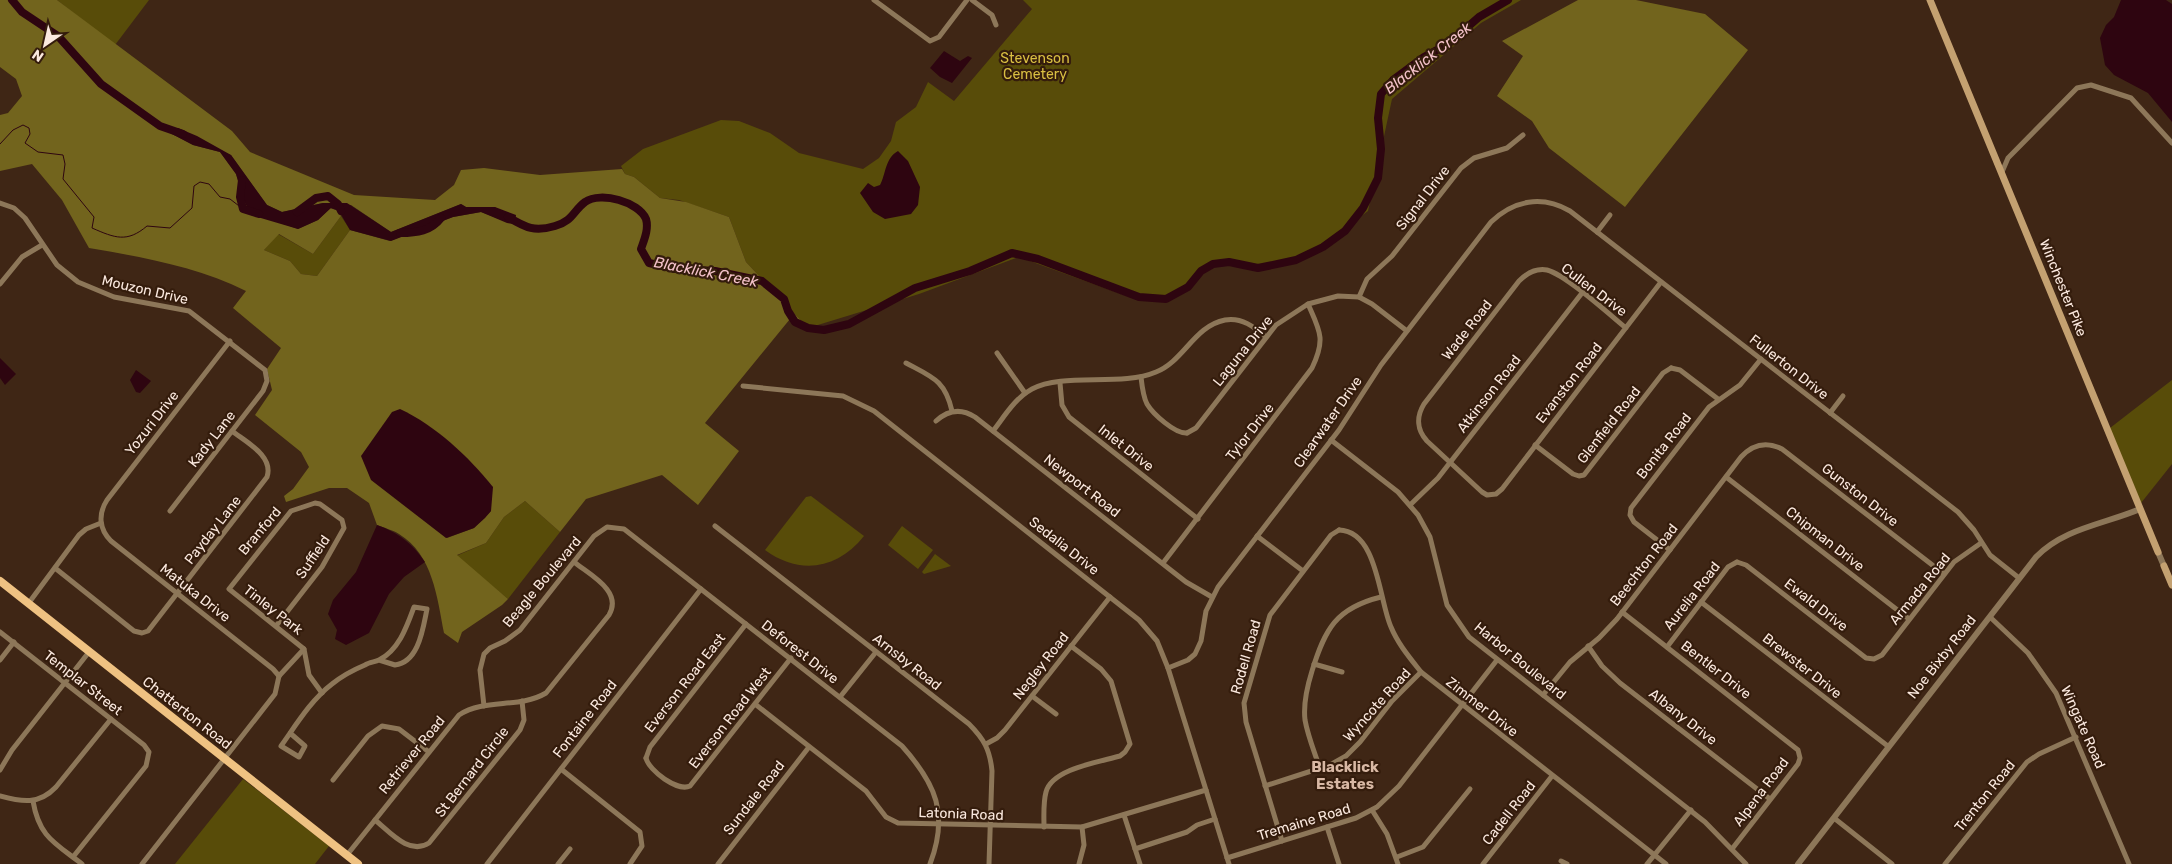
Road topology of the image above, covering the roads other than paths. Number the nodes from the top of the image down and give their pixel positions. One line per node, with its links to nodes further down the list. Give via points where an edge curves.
1 (874, 0): 2 (street, via 924,38 933,40)
2 (967, 0)
3 (972, 0): 5 (street, via 992,15)
4 (1930, 0): 8 (main road, Winchester Pike)
5 (996, 25)
6 (1523, 135): 20 (street, Signal Drive, via 1507,148 1474,158 1461,168 1392,256 1369,276)
7 (2172, 143): 9 (street, via 2131,98 2087,84 2077,88)
8 (1996, 157): 9 (street); 10 (main road, Winchester Pike)
9 (2008, 158): 10 (street)
10 (2002, 172): 50 (main road, Winchester Pike)
11 (1529, 201): 14 (street, Fullerton Drive, via 1544,201 1563,207); 23 (street, Clearwater Drive, via 1508,208 1491,222)
12 (0, 203): 15 (street, Mouzon Drive, via 14,208 24,218)
13 (1610, 215): 14 (street)
14 (1597, 232): 17 (street, Fullerton Drive)
15 (42, 245): 18 (street, via 22,257); 25 (street, Mouzon Drive, via 68,274 88,288 114,297 189,311)
16 (1548, 270): 19 (street, Cullen Drive); 46 (street, Wade Road, via 1533,271 1519,281 1424,404 1418,422 1423,437)
17 (1662, 282): 22 (street, Evanston Road); 27 (street, Fullerton Drive)
18 (0, 284)
19 (1582, 293): 22 (street, Cullen Drive); 46 (street, Atkinson Road)
20 (1359, 297): 21 (street, Laguna Drive, via 1338,296); 23 (street)
21 (1308, 304): 24 (street, Laguna Drive, via 1282,320); 54 (street, Tylor Drive, via 1322,341 1312,368)
22 (1626, 328): 44 (street, Evanston Road)
23 (1407, 331): 43 (street, Clearwater Drive)
24 (1266, 337): 30 (street, via 1242,321 1220,321 1198,334 1170,365); 41 (street, Laguna Drive, via 1194,430)
25 (230, 341): 29 (street, Mouzon Drive, via 260,364); 55 (street, Yozuri Drive, via 107,500)
26 (997, 353): 33 (street)
27 (1761, 359): 35 (street, Bonita Road, via 1743,382); 37 (street, Fullerton Drive)
28 (906, 363): 36 (street, via 940,383 948,395)
29 (267, 377): 39 (street, Kady Lane, via 263,391)
30 (1141, 377): 31 (street); 41 (street, via 1151,410 1179,432)
31 (1060, 383): 33 (street, via 1044,385); 54 (street, Inlet Drive, via 1062,405 1069,418)
32 (743, 386): 76 (street, Sedalia Drive, via 843,396 874,411)
33 (1025, 394): 40 (street)
34 (1843, 396): 37 (street)
35 (1718, 399): 44 (street, Glenfield Road, via 1671,365 1579,479); 52 (street, Bonita Road, via 1702,415 1631,508)
36 (952, 411): 38 (street); 40 (street, Newport Road, via 967,412)
37 (1830, 413): 60 (street, Fullerton Drive, via 1958,512)
38 (936, 421)
39 (232, 431): 51 (street, Kady Lane); 75 (street, Payday Lane, via 265,458 269,467 267,477)
40 (993, 431): 65 (street, Newport Road)
41 (1187, 433): 42 (street)
42 (1188, 440)
43 (1331, 440): 49 (street, Harbor Boulevard); 59 (street, Clearwater Drive)
44 (1535, 445): 46 (street, Evanston Road, via 1502,489 1492,497)
45 (1759, 445): 47 (street, Beechton Road, via 1745,453); 69 (street, Gunston Drive, via 1771,444 1782,449)
46 (1450, 463): 49 (street, Atkinson Road)
47 (1726, 477): 61 (street, Beechton Road); 83 (street, Chipman Drive)
48 (320, 504): 73 (street, Branford, via 289,513); 85 (street, Suffield, via 342,520 344,528 322,567)
49 (1410, 505): 98 (street, Harbor Boulevard, via 1430,537 1447,605 1469,637)
50 (2140, 509): 62 (main road, Winchester Pike); 70 (street, Noe Bixby Road, via 2057,540 2043,550)
51 (170, 511)
52 (1630, 515): 53 (street); 61 (street, via 1637,525)
53 (1624, 516)
54 (1198, 519): 65 (street, Tylor Drive)
55 (101, 524): 67 (street, via 79,535); 75 (street, Matuka Drive, via 111,541)
56 (610, 526): 64 (street, Beagle Boulevard, via 594,536); 74 (street, Deforest Drive, via 629,532)
57 (715, 526): 93 (street, Arnsby Road)
58 (1339, 527): 68 (street, Rodell Road); 78 (street, Zimmer Drive, via 1352,533 1370,554)
59 (1257, 536): 68 (street); 77 (street, Clearwater Drive)
60 (1981, 543): 69 (street, Armada Road, via 1960,556); 70 (street, Fullerton Drive, via 1990,555)
61 (1670, 550): 81 (street, Beechton Road)
62 (2158, 552): 66 (street, Winchester Pike)
63 (1736, 560): 79 (street, Aurelia Road); 95 (street, Ewald Drive, via 1866,658)
64 (574, 562): 110 (street, Retriever Road, via 606,587 613,600 609,615 553,687 539,697); 112 (street, Beagle Boulevard, via 520,630 484,654 480,670)
65 (1163, 563): 77 (street, Newport Road)
66 (2164, 566): 72 (main road, Winchester Pike)
67 (55, 568): 75 (street, Payday Lane, via 137,633 148,631); 80 (street)
68 (1303, 571): 129 (street, Rodell Road, via 1270,615 1244,703 1246,722)
69 (1944, 574): 83 (street, Armada Road)
70 (2018, 578): 82 (street, Noe Bixby Road)
71 (0, 581): 80 (main road, Chatterton Road)
72 (2172, 586)
73 (228, 589): 85 (street, Tinley Park)
74 (701, 589): 84 (street, Deforest Drive); 125 (street, Fontaine Road)
75 (178, 594): 104 (street, Matuka Drive)
76 (1110, 597): 88 (street, Negley Road); 101 (street, Sedalia Drive, via 1152,635)
77 (1212, 597): 101 (street, Clearwater Drive, via 1195,654)
78 (1381, 597): 99 (street, via 1358,604 1338,617 1323,639); 103 (street, Zimmer Drive, via 1398,640)
79 (1702, 602): 90 (street, Aurelia Road); 121 (street, Brewster Drive)
80 (28, 604): 92 (main road, Chatterton Road)
81 (1622, 612): 89 (street, Beechton Road); 90 (street, Bentler Drive)
82 (1990, 617): 117 (street, Wingate Road, via 2028,653 2047,678); 121 (street, Noe Bixby Road)
83 (1909, 619): 95 (street, Armada Road, via 1882,654)
84 (746, 624): 94 (street, Deforest Drive); 130 (street, Everson Road East, via 643,758 675,786)
85 (276, 626): 91 (street, Tinley Park)
86 (0, 632): 87 (street, Templar Street)
87 (14, 642): 96 (street); 105 (street, Templar Street)
88 (1071, 646): 108 (street, Negley Road); 144 (street, via 1111,681 1130,740 1130,751 1065,773 1052,781 1045,793)
89 (1588, 646): 107 (street, Beechton Road); 134 (street, Albany Drive, via 1620,683)
90 (1667, 647): 119 (street, Bentler Drive)
91 (304, 649): 104 (street, Tinley Park); 106 (street, Tinley Park, via 311,679)
92 (89, 652): 105 (street); 123 (main road, Chatterton Road)
93 (876, 652): 109 (street); 118 (street, Arnsby Road, via 969,724)
94 (791, 658): 109 (street, Deforest Drive); 111 (street, Everson Road West)
95 (1874, 659): 100 (street)
96 (0, 660)
97 (379, 660): 97 (street, via 395,665 404,662 419,645 427,610 414,607 400,640); 106 (street, via 351,671)
98 (1497, 660): 107 (street, Harbor Boulevard); 113 (street, Tremaine Road)
99 (1314, 664): 102 (street); 126 (street, via 1304,713)
100 (1874, 666)
101 (1168, 668): 132 (street, Sedalia Drive)
102 (1342, 672)
103 (1422, 672): 113 (street, Zimmer Drive); 126 (street, Wyncote Road, via 1392,701 1352,751 1336,763)
104 (279, 676): 123 (street, via 275,694)
105 (65, 683): 115 (street, Templar Street); 124 (street)
106 (322, 693): 116 (street)
107 (1543, 695): 137 (street, Harbor Boulevard)
108 (1032, 696): 114 (street); 118 (street, Negley Road, via 1001,734)
109 (840, 697): 142 (street, Deforest Drive, via 902,746 923,769 936,797)
110 (522, 701): 112 (street, Retriever Road); 148 (street, St Bernard Circle, via 524,720 520,730 431,842)
111 (755, 704): 120 (street, Latonia Road); 130 (street, Everson Road West)
112 (484, 706): 122 (street, Retriever Road, via 459,715)
113 (1462, 706): 127 (street, Zimmer Drive); 136 (street, Tremaine Road, via 1399,786)
114 (1056, 714)
115 (110, 719): 135 (street, via 52,792); 155 (street, Templar Street, via 144,745 149,755 146,766)
116 (290, 733): 116 (street, via 305,746 299,757 280,746)
117 (2076, 737): 180 (street, Trenton Road, via 2027,762); 181 (street, Wingate Road)
118 (986, 744): 143 (street, Arnsby Road, via 992,771)
119 (1795, 746): 134 (street, Alpena Road, via 1802,755 1798,764)
120 (809, 747): 142 (street, Latonia Road, via 866,791 890,820); 165 (street, Sundale Road)
121 (1888, 747): 139 (street, Noe Bixby Road)
122 (429, 752): 128 (street, via 398,729 382,726 368,736); 141 (street, Retriever Road)
123 (224, 759): 152 (main road, Chatterton Road); 160 (street)
124 (1, 766)
125 (561, 768): 162 (street, Fontaine Road); 164 (street, via 635,826 643,839 641,849)
126 (1320, 769): 129 (street, Wyncote Road)
127 (1552, 776): 154 (street, Zimmer Drive); 173 (street, Cadell Road)
128 (333, 780)
129 (1265, 786): 147 (street, Rodell Road)
130 (686, 788)
131 (1470, 789): 156 (street, via 1423,847)
132 (1206, 790): 138 (street, Latonia Road); 140 (street, Sedalia Drive)
133 (0, 796): 135 (street)
134 (1770, 799): 151 (street, Alpena Road)
135 (33, 801): 155 (street, via 37,823 44,833)
136 (1372, 810): 146 (street, Tremaine Road); 156 (street)
137 (1691, 810): 151 (street, Harbor Boulevard); 154 (street)
138 (1124, 815): 145 (street, Latonia Road); 150 (street)
139 (1834, 818): 178 (street, Noe Bixby Road); 179 (street)
140 (1215, 819): 150 (street); 157 (street, Sedalia Drive)
141 (375, 820): 148 (street, via 406,845); 152 (street, Retriever Road)
142 (939, 825): 143 (street, Latonia Road); 166 (street, Deforest Drive)
143 (991, 826): 144 (street, Latonia Road); 167 (street, Arnsby Road)
144 (1044, 827): 145 (street, Latonia Road)
145 (1082, 827): 168 (street, via 1084,845)
146 (1328, 827): 147 (street, Tremaine Road); 171 (street)
147 (1282, 841): 157 (street, Tremaine Road)
148 (419, 848): 153 (street)
149 (570, 849): 163 (street)
150 (1135, 849): 169 (street)
151 (1732, 849): 177 (street, Harbor Boulevard)
152 (347, 855): 161 (main road, Chatterton Road)
153 (419, 855)
154 (1654, 855): 175 (street); 176 (street, Zimmer Drive)
155 (73, 857): 159 (street)
156 (1396, 857): 172 (street)
157 (1228, 861): 170 (street, Tremaine Road)
158 (1561, 861): 174 (street)
159 (82, 864)
160 (142, 864)
161 (358, 864)
162 (487, 864)
163 (558, 864)
164 (630, 864)
165 (718, 864)
166 (930, 864)
167 (989, 864)
168 (1079, 864)
169 (1140, 864)
170 (1222, 864)
171 (1339, 864)
172 (1398, 864)
173 (1483, 864)
174 (1567, 864)
175 (1647, 864)
176 (1666, 864)
177 (1746, 864)
178 (1798, 864)
179 (1892, 864)
180 (1945, 864)
181 (2129, 864)

